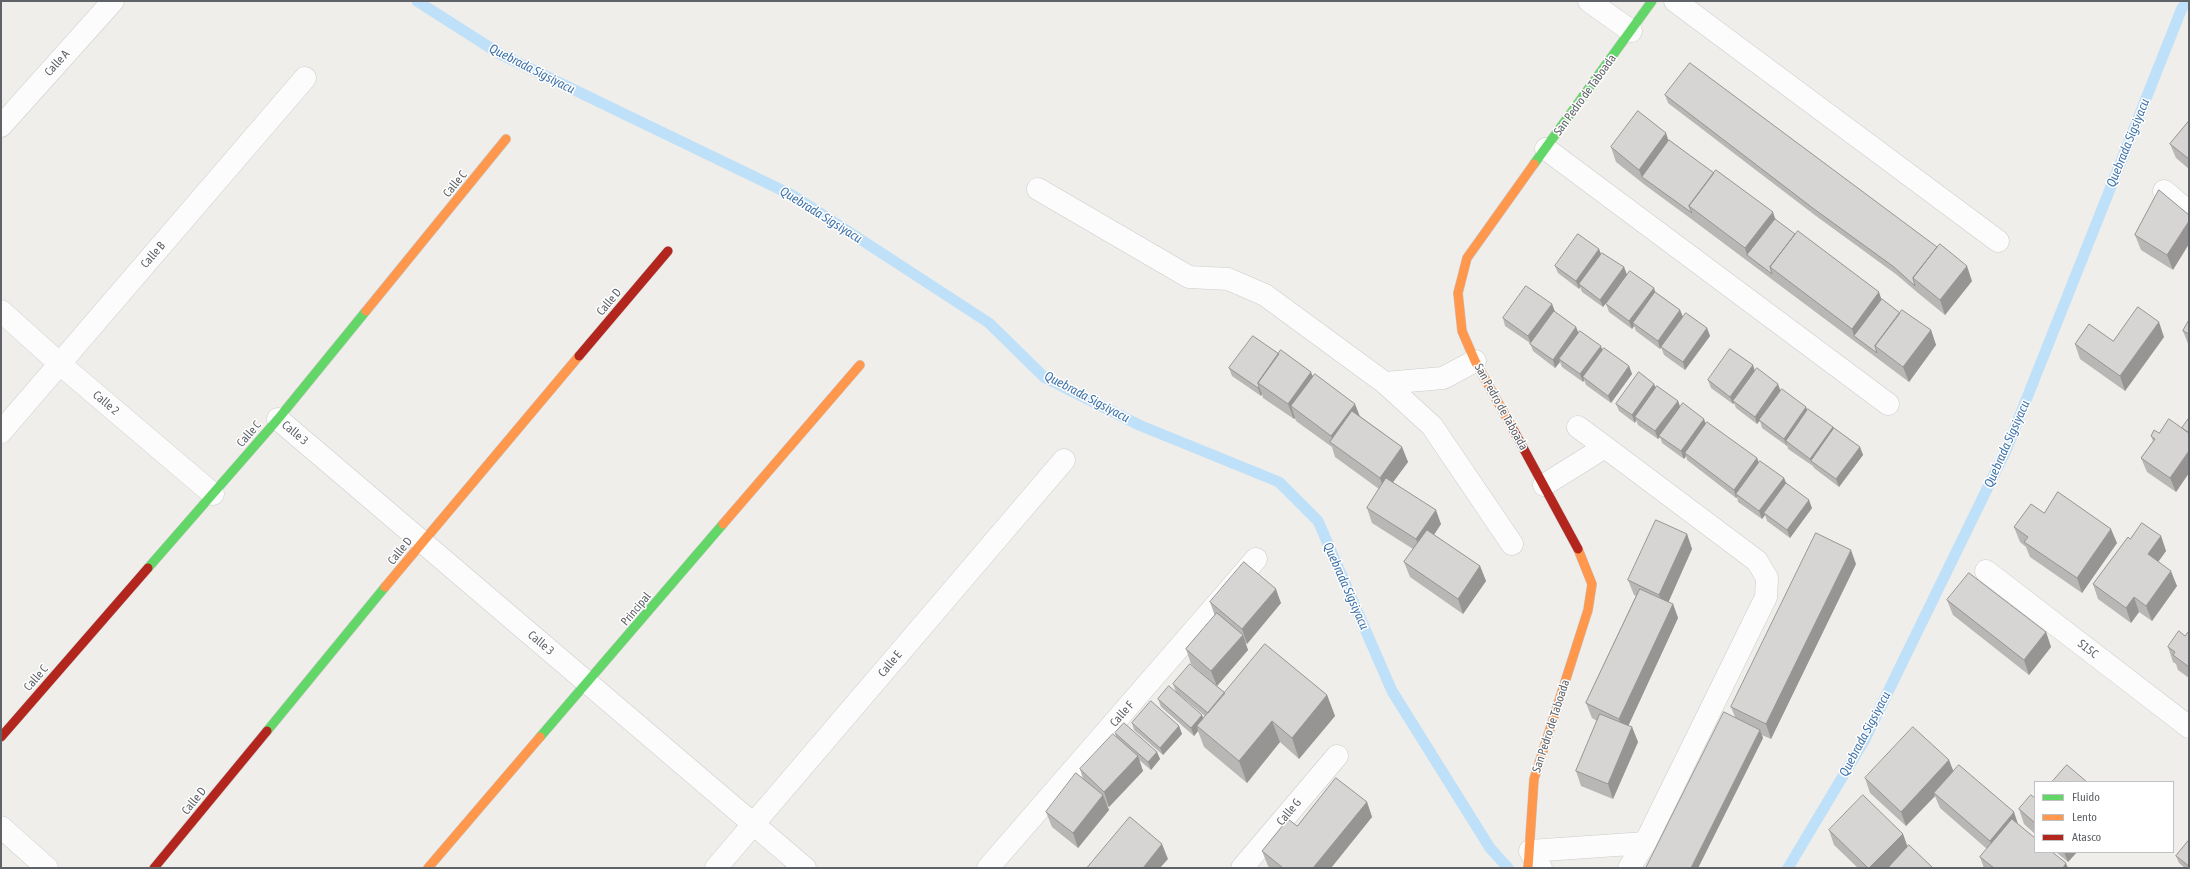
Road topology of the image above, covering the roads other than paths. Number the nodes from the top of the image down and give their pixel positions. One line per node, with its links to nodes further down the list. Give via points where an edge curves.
1 (113, 1): 7 (street, Calle A)
2 (1589, 1): 5 (street)
3 (1652, 1): 5 (street, San Pedro de Taboada)
4 (1675, 1): 13 (street)
5 (1631, 31): 9 (street, San Pedro de Taboada)
6 (305, 78): 17 (street, Calle B)
7 (1, 126)
8 (506, 139): 21 (street, Calle C)
9 (1546, 150): 16 (street, San Pedro de Taboada, via 1467,258 1458,294 1462,330); 20 (street)
10 (1038, 189): 19 (street, via 1188,277 1228,279 1266,295)
11 (2164, 191): 12 (street)
12 (2189, 212)
13 (1998, 241)
14 (668, 251): 28 (street, Calle D)
15 (1, 311): 17 (street, Calle 2)
16 (1475, 361): 19 (street, via 1442,378); 26 (street, San Pedro de Taboada)
17 (60, 364): 23 (street, Calle B); 27 (street, Calle 2)
18 (860, 365): 32 (street, Principal)
19 (1385, 382): 29 (street, via 1432,426)
20 (1888, 404)
21 (278, 419): 27 (street, Calle C); 28 (street, Calle 3)
22 (1578, 427): 24 (street)
23 (1, 432)
24 (1605, 447): 26 (street); 38 (street, via 1757,561 1767,578 1766,597)
25 (1064, 460): 36 (street, Calle E)
26 (1544, 485): 39 (street, San Pedro de Taboada, via 1582,556 1592,584 1588,610 1534,779)
27 (213, 494): 34 (street, Calle C)
28 (422, 542): 32 (street, Calle 3); 41 (street, Calle D)
29 (1512, 544)
30 (1256, 559): 45 (street, Calle F)
31 (1986, 571): 33 (street, S15C)
32 (588, 684): 36 (street, Calle 3); 42 (street, Principal)
33 (2189, 727)
34 (1, 736)
35 (1336, 756): 46 (street, Calle G)
36 (754, 824): 43 (street, Calle E); 44 (street, Calle 3)
37 (1, 827): 40 (street)
38 (1645, 843): 39 (street); 47 (street)
39 (1533, 862)
40 (47, 868)
41 (154, 868)
42 (428, 868)
43 (716, 868)
44 (805, 868)
45 (988, 868)
46 (1242, 868)
47 (1629, 868)

